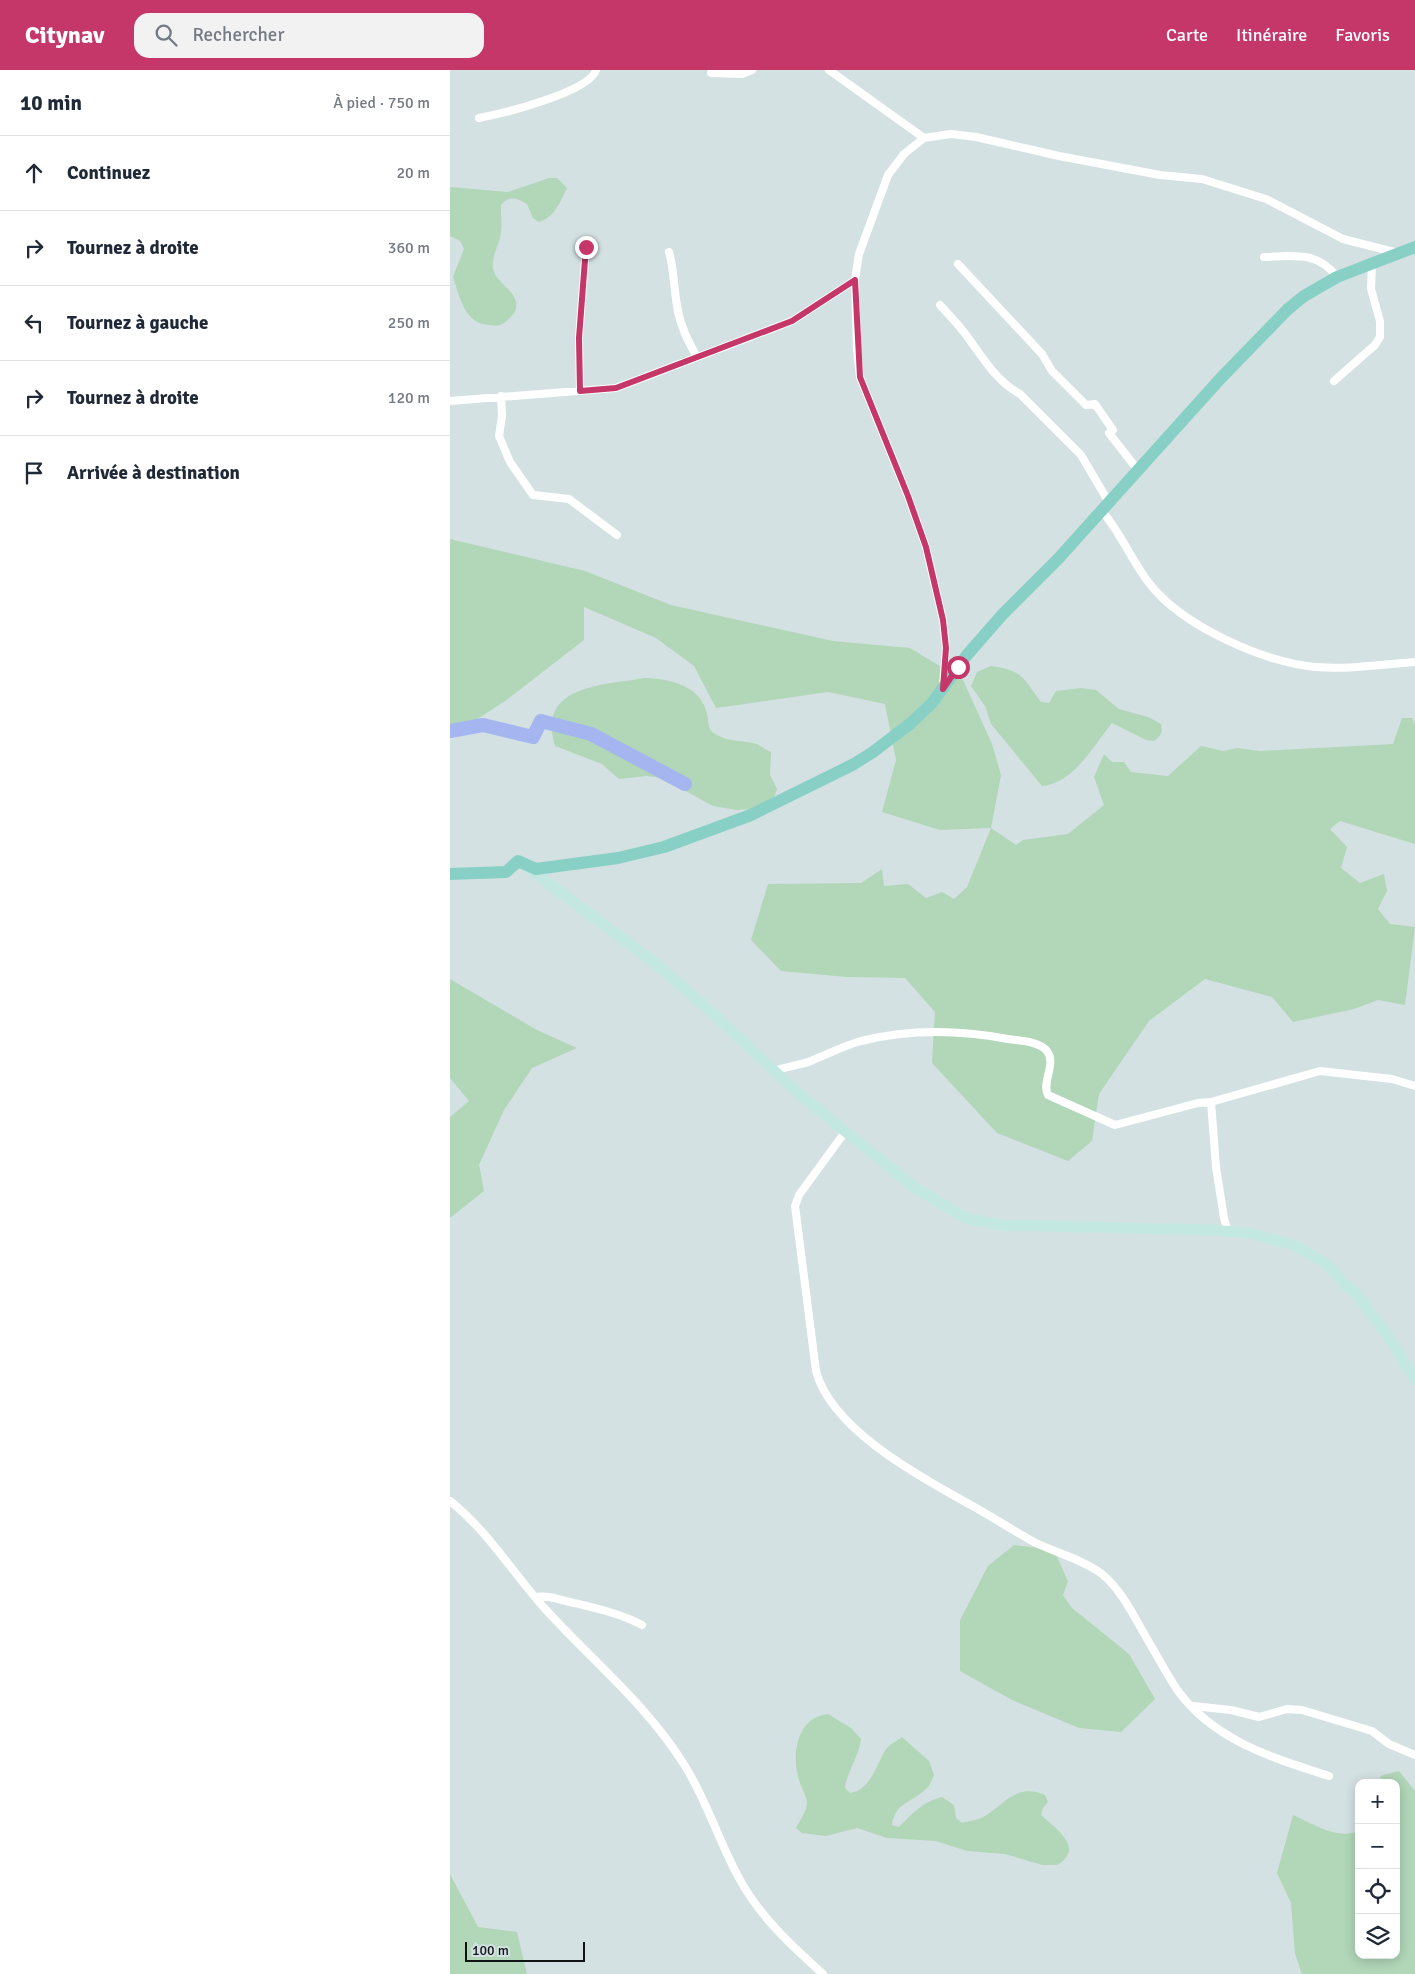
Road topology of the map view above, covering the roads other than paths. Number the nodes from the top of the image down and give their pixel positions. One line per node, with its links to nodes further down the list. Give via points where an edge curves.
1 (596, 70): 5 (street, via 593,77 569,91 511,112)
2 (752, 70): 4 (street, via 742,74)
3 (828, 70): 6 (street)
4 (711, 73)
5 (479, 118)
6 (924, 138): 10 (street, via 951,134 976,137 1160,175 1222,183 1266,199 1344,239); 15 (street, via 904,154 888,175 860,254)
7 (586, 247): 19 (street, via 579,338)
8 (1415, 247): 10 (main road)
9 (669, 252): 17 (street, via 682,327)
10 (1398, 253): 12 (main road)
11 (1264, 257): 14 (street, via 1316,259 1324,262)
12 (1372, 263): 14 (main road); 18 (street, via 1371,288 1380,321 1380,337)
13 (958, 264): 22 (street, via 1042,354 1052,371 1086,405 1095,404 1113,430 1109,432)
14 (1337, 277): 22 (main road, via 1304,296 1280,317)
15 (855, 280): 17 (street, via 792,321); 26 (street, via 860,377 926,547 943,620 946,648)
16 (940, 305): 23 (street, via 1008,387 1020,394 1081,455)
17 (696, 356): 19 (street, via 616,388)
18 (1334, 381)
19 (580, 391): 20 (street)
20 (501, 396): 21 (street); 24 (street, via 499,436 510,462 533,495 569,498)
21 (450, 401)
22 (1137, 469): 23 (main road)
23 (1104, 506): 25 (street, via 1149,583 1164,600 1226,639 1272,658 1315,667); 26 (main road, via 977,644)
24 (617, 535)
25 (1415, 662)
26 (943, 689): 27 (main road, via 911,723 873,752 751,815 664,847 618,858 536,869)
27 (518, 861): 28 (main road, via 506,872); 29 (street, via 655,963)
28 (450, 874)
29 (774, 1070): 31 (street, via 811,1061 861,1041 928,1033 978,1034 1040,1046 1050,1058 1045,1090 1048,1095 1115,1125); 32 (street)
30 (1415, 1086): 31 (street, via 1392,1079 1320,1071)
31 (1210, 1102): 33 (street, via 1216,1166)
32 (845, 1132): 33 (street, via 914,1187 946,1209 973,1220 1001,1225); 38 (street, via 799,1195 795,1206 818,1380 841,1414 919,1476 1034,1542 1104,1576 1129,1609 1178,1690)
33 (1228, 1232): 34 (street, via 1294,1245 1327,1264 1373,1313)
34 (1415, 1380)
35 (450, 1501): 36 (street, via 486,1536)
36 (535, 1597): 37 (street, via 554,1596 626,1617); 41 (street, via 626,1689 663,1733 690,1772 746,1890 781,1934)
37 (642, 1625)
38 (1193, 1706): 39 (street, via 1259,1717 1288,1709 1302,1710 1372,1731 1389,1744); 40 (street, via 1214,1726 1247,1747)
39 (1415, 1755)
40 (1330, 1776)
41 (823, 1974)

